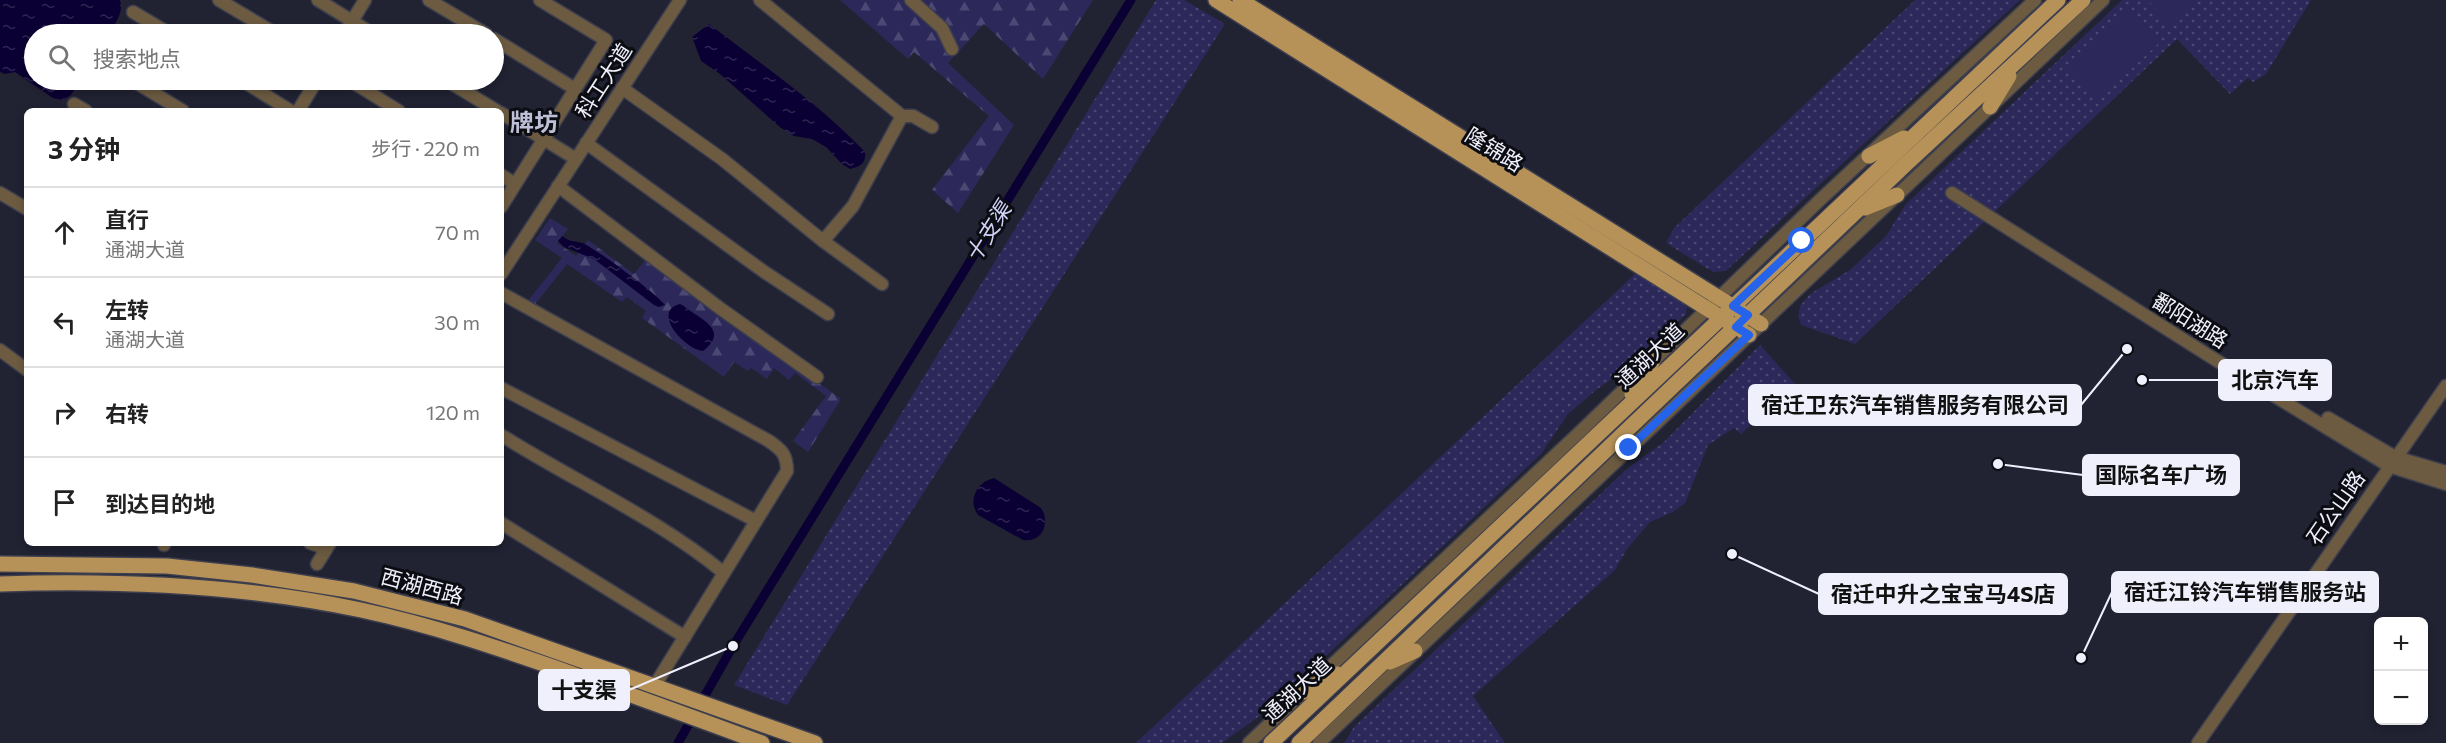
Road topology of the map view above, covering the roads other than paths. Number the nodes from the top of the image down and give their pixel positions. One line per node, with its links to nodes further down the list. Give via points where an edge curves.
1 (219, 0): 18 (street)
2 (318, 0): 16 (street)
3 (365, 0): 16 (street)
4 (429, 0): 21 (street)
5 (540, 0): 26 (street, via 606,40)
6 (680, 0): 25 (street, 科工大道)
7 (760, 0): 41 (street)
8 (911, 0): 23 (street, via 942,28)
9 (1216, 0): 62 (main road, 隆锦路)
10 (1240, 0): 61 (main road, 隆锦路)
11 (2036, 0): 46 (street)
12 (2058, 0): 43 (main road, 通湖大道)
13 (2083, 0): 24 (main road, 通湖大道)
14 (2103, 0): 33 (street)
15 (133, 12): 17 (street)
16 (352, 21): 19 (street); 20 (street)
17 (153, 24)
18 (259, 24)
19 (350, 24)
20 (357, 24)
21 (469, 24)
22 (504, 45): 26 (street)
23 (952, 48)
24 (2016, 62): 33 (main road); 56 (main road, 通湖大道)
25 (622, 88): 45 (street, 科工大道); 57 (street, via 722,159)
26 (575, 89): 44 (street)
27 (148, 90): 35 (street)
28 (257, 90): 36 (street)
29 (311, 90): 37 (street)
30 (365, 90): 38 (street)
31 (463, 90): 39 (street)
32 (74, 104): 34 (street)
33 (1990, 107): 53 (street)
34 (81, 108)
35 (178, 108)
36 (286, 108)
37 (300, 108)
38 (394, 108)
39 (492, 108)
40 (504, 115): 44 (street)
41 (902, 116): 42 (street, via 913,116); 57 (street, via 853,206)
42 (932, 127)
43 (1922, 128): 46 (main road); 61 (main road, 通湖大道)
44 (543, 139): 47 (street); 49 (street)
45 (586, 143): 47 (street, 科工大道); 63 (street)
46 (1869, 156): 61 (street, via 1821,199)
47 (576, 159): 50 (street, 科工大道)
48 (504, 177): 49 (street)
49 (515, 184): 54 (street)
50 (558, 186): 58 (street, 科工大道); 69 (street)
51 (1954, 190): 74 (street, 鄱阳湖路, via 2201,351)
52 (0, 193): 55 (street)
53 (1897, 195): 56 (main road); 64 (street)
54 (504, 202)
55 (24, 207)
56 (1856, 211): 64 (main road, 通湖大道)
57 (823, 241): 59 (street)
58 (504, 269)
59 (882, 284)
60 (504, 295): 77 (street, via 782,450 787,458 787,471)
61 (1726, 302): 62 (main road, 通湖大道); 64 (main road, 隆锦路)
62 (1715, 313): 65 (main road, 隆锦路); 67 (street); 72 (main road, 通湖大道)
63 (828, 314)
64 (1754, 320): 65 (main road, 通湖大道)
65 (1743, 331): 85 (street); 87 (main road, 通湖大道)
66 (0, 350): 68 (street)
67 (1653, 361): 72 (main road); 89 (street)
68 (24, 368)
69 (817, 376)
70 (2446, 386): 74 (street, 石公山路)
71 (504, 390): 77 (street)
72 (1620, 413): 86 (main road, 通湖大道)
73 (504, 437): 82 (street, via 687,543)
74 (2392, 462): 75 (street, 鄱阳湖路); 76 (street, 鄱阳湖路); 96 (street, 石公山路)
75 (2446, 472)
76 (2446, 484)
77 (756, 521): 82 (street)
78 (504, 525): 84 (street)
79 (321, 546): 81 (street)
80 (0, 563): 83 (street); 88 (main road, 西湖西路, via 166,566 354,591 465,619)
81 (317, 564)
82 (724, 573): 84 (street)
83 (4, 584): 90 (main road, 西湖西路, via 104,582 199,586 340,606 499,648)
84 (685, 637): 88 (street)
85 (1415, 651): 87 (main road); 95 (street)
86 (1355, 664): 89 (main road); 93 (main road, 通湖大道)
87 (1379, 667): 94 (main road, 通湖大道)
88 (655, 685): 91 (main road, 西湖西路)
89 (1303, 692): 92 (street)
90 (758, 742)
91 (815, 743)
92 (1249, 743)
93 (1271, 743)
94 (1299, 743)
95 (1319, 743)
96 (2198, 743)

